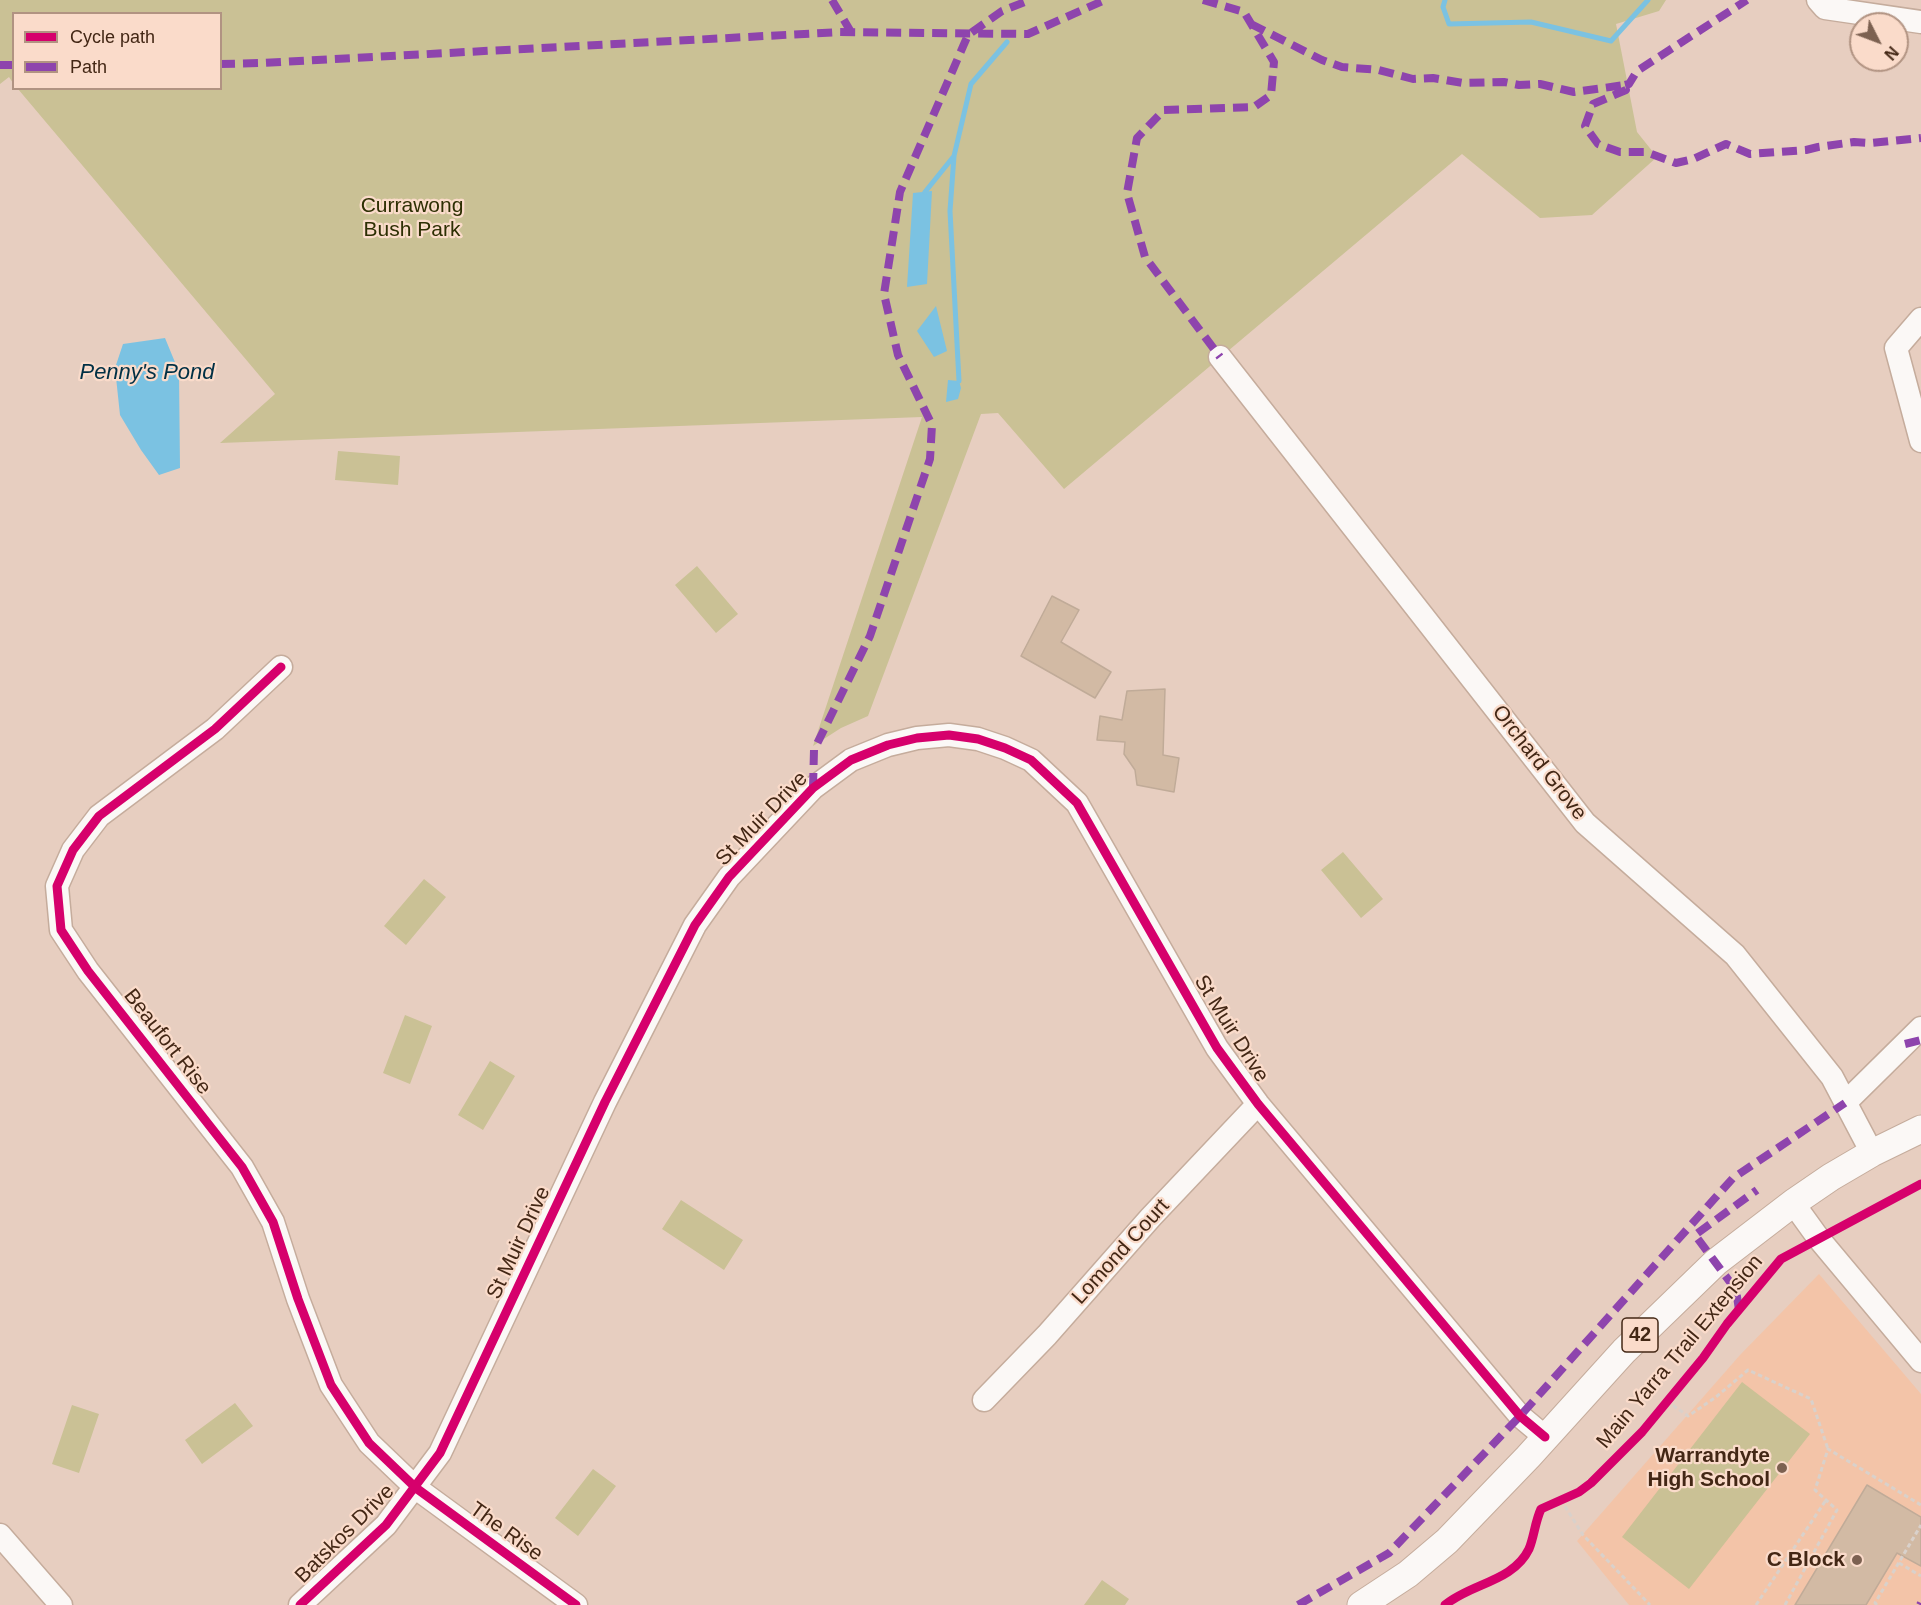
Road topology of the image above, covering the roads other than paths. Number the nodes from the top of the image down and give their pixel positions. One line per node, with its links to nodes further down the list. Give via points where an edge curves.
1 (1818, 0): 2 (street, via 1825,8)
2 (1921, 22)
3 (1921, 319): 5 (street, via 1896,348)
4 (1220, 357): 8 (street, Orchard Grove, via 1585,823 1736,955 1832,1077)
5 (1921, 441)
6 (281, 667): 16 (street, Beaufort Rise, via 215,729 99,816 73,850 57,886 61,930 88,971 242,1167 273,1222 331,1385 369,1443)
7 (1921, 1028): 8 (street)
8 (1845, 1103): 11 (street, Orchard Grove)
9 (1258, 1104): 14 (street, Lomond Court); 15 (street, St Muir Drive, via 1520,1416); 16 (street, St Muir Drive, via 1217,1048 1077,802 1031,760 978,739 949,735 888,745 851,760 813,788 775,827 729,877 695,925 605,1102 440,1453)
10 (1921, 1129): 11 (main road, 42)
11 (1872, 1153): 12 (main road, 42)
12 (1793, 1203): 13 (street); 15 (main road, 42, via 1692,1284)
13 (1921, 1361)
14 (984, 1400)
15 (1545, 1437): 21 (main road, 42, via 1447,1541 1408,1574)
16 (416, 1488): 19 (street, Batskos Drive, via 386,1525); 20 (street, The Rise)
17 (0, 1535): 18 (street)
18 (61, 1605)
19 (300, 1605)
20 (576, 1605)
21 (1361, 1605)

